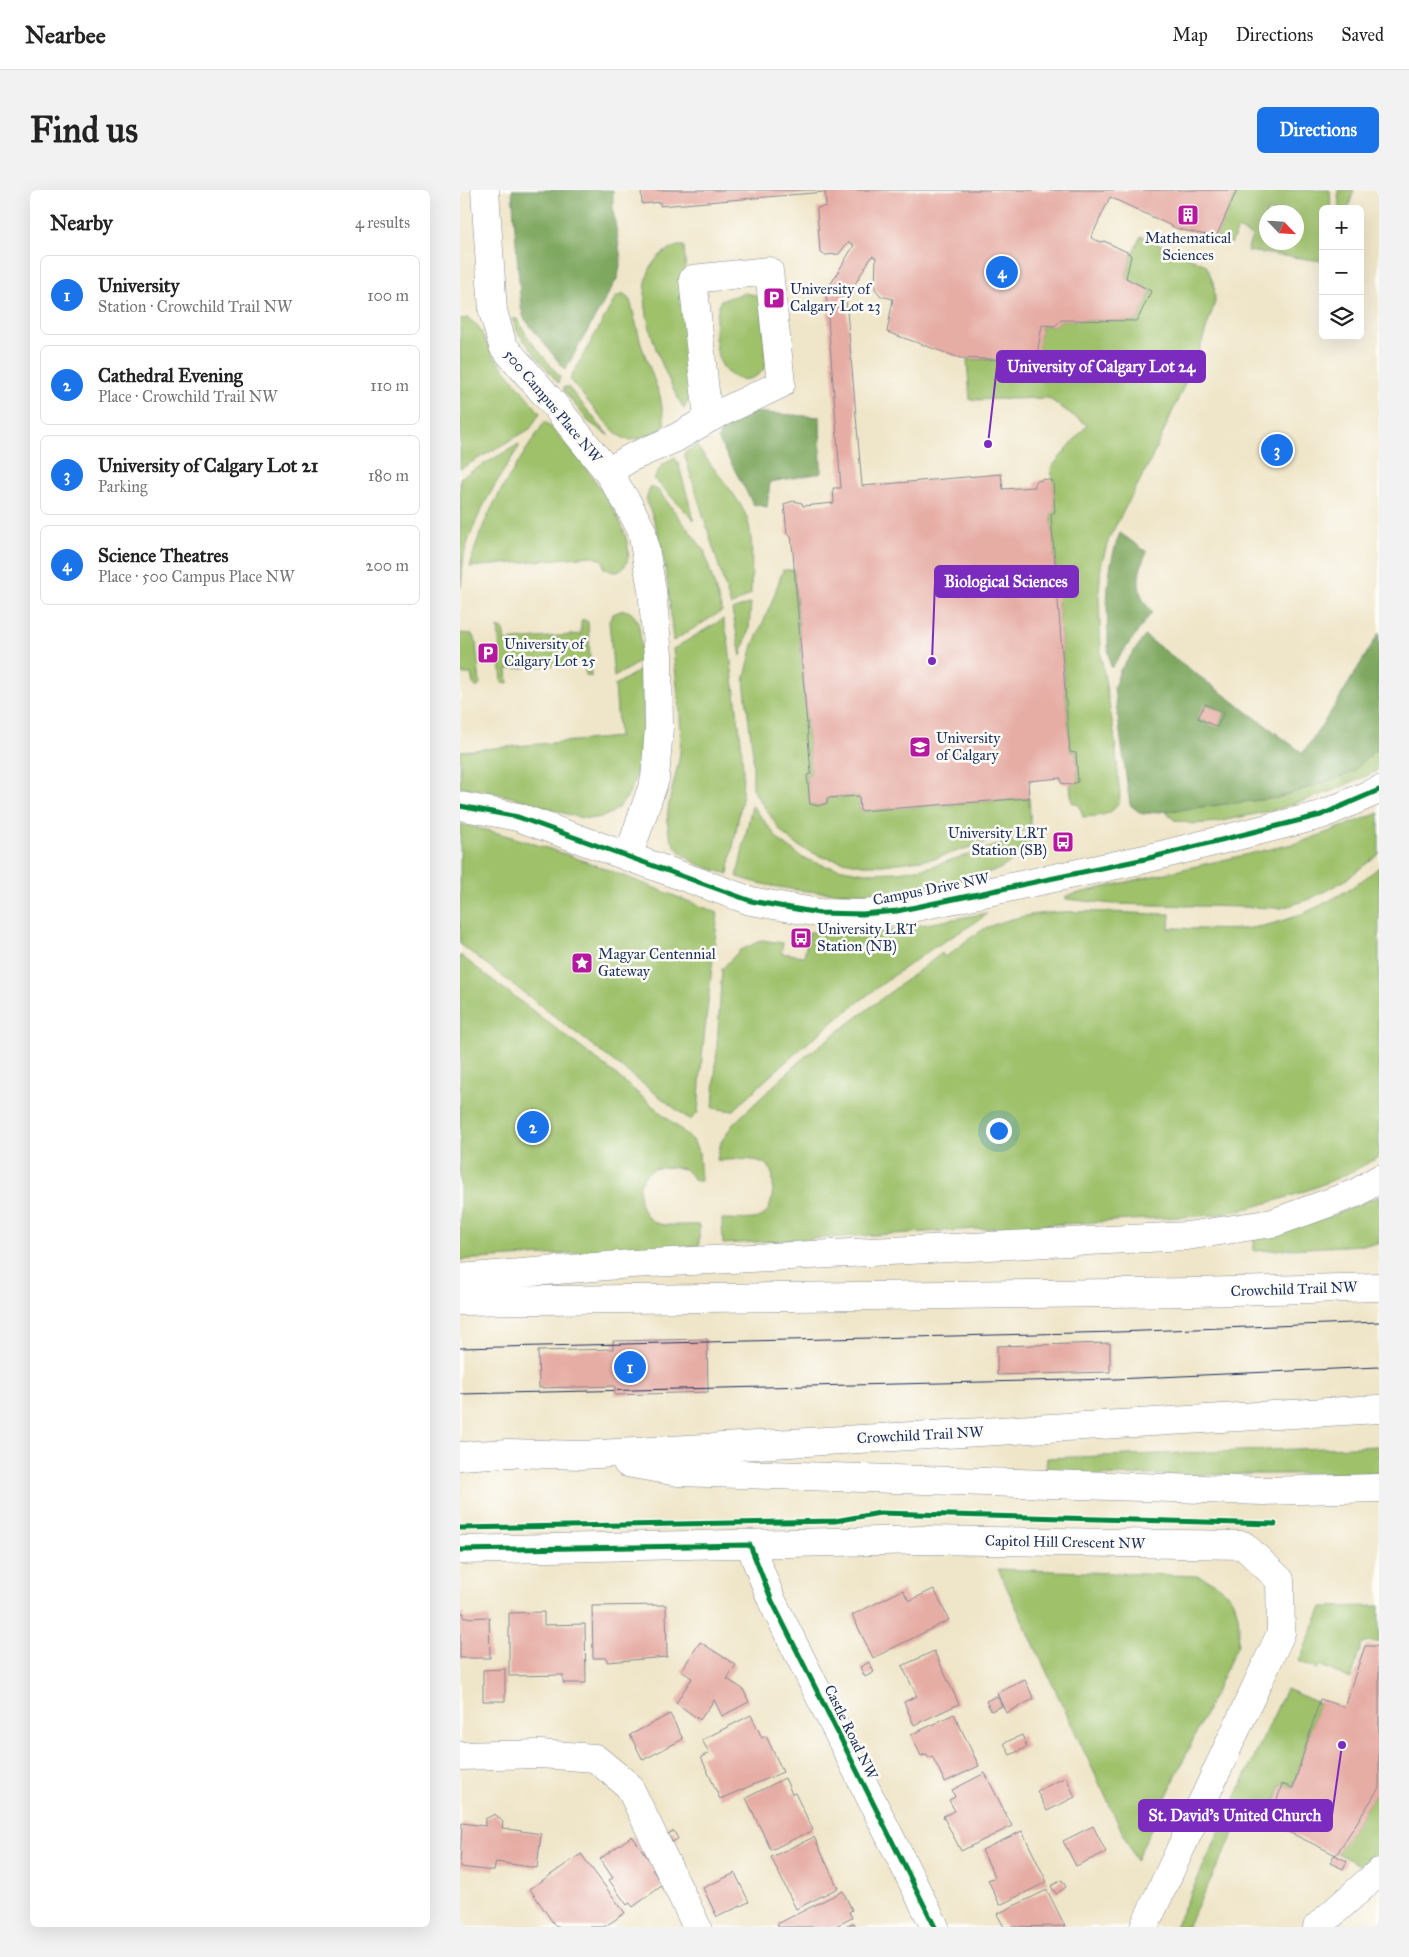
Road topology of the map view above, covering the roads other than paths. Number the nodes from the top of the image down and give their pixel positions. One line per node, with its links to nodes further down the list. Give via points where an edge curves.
1 (486, 190): 3 (main road, 500 Campus Place NW, via 493,311 503,346)
2 (708, 419): 2 (main road, 500 Campus Place NW, via 781,384 770,270 693,279); 3 (main road, 500 Campus Place NW)
3 (608, 472): 6 (main road, 500 Campus Place NW, via 642,531 658,655 659,727 654,779)
4 (1379, 790): 6 (main road, Campus Drive NW, via 1321,815 1146,859 897,911 819,913 771,906 728,894)
5 (460, 806): 6 (main road, Campus Drive NW, via 518,817)
6 (628, 857)
7 (1379, 1179): 8 (main road, via 1356,1193 1273,1223 1187,1236 631,1264)
8 (460, 1278)
9 (1379, 1286): 10 (main road, Crowchild Trail NW, via 1195,1292)
10 (460, 1301)
11 (1379, 1409): 12 (main road, Crowchild Trail NW)
12 (582, 1455): 13 (main road, Crowchild Trail NW, via 508,1453); 14 (main road, via 678,1472 1263,1491)
13 (460, 1456)
14 (1379, 1488)
15 (750, 1545): 16 (main road, Capitol Hill Crescent NW); 20 (main road, Castle Road NW, via 772,1601); 21 (main road, Capitol Hill Crescent NW, via 925,1540 1243,1545 1280,1580 1280,1633)
16 (460, 1550)
17 (460, 1756): 19 (main road, via 540,1754 595,1758 629,1786)
18 (1379, 1872): 22 (main road)
19 (697, 1927)
20 (934, 1927)
21 (1144, 1927)
22 (1317, 1927)

